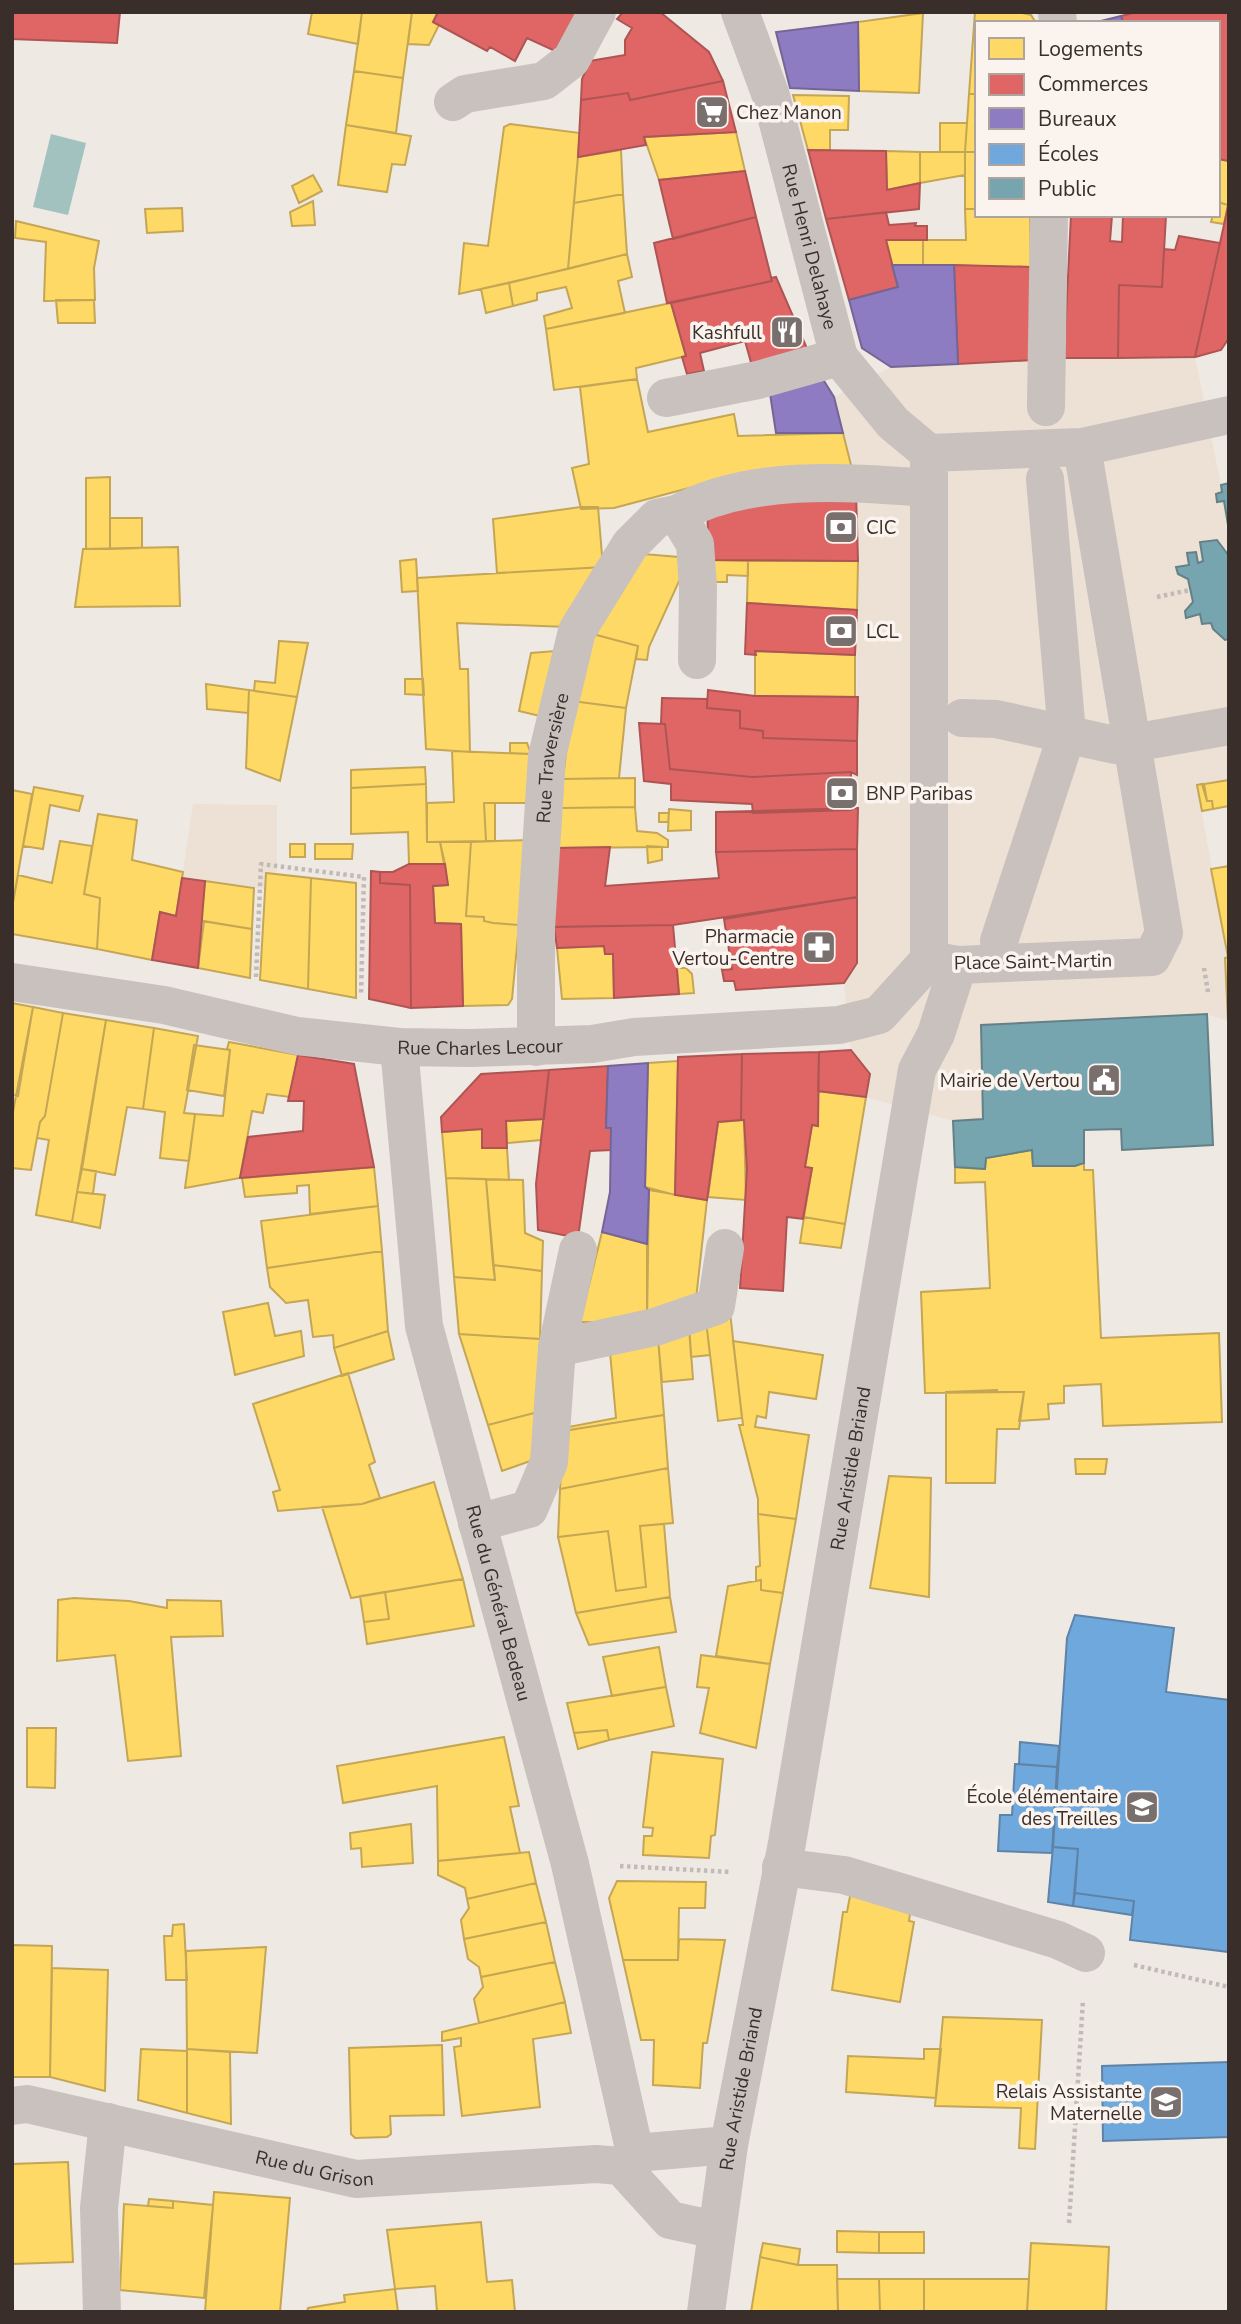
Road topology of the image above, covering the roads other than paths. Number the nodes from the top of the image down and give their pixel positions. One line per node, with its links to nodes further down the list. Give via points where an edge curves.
1 (597, 12): 3 (street, via 570,60 544,81 465,94)
2 (740, 12): 5 (street, Rue Henri Delahaye, via 771,96)
3 (453, 102)
4 (1049, 217): 7 (street)
5 (839, 356): 6 (street, via 758,380); 10 (street, Rue Henri Delahaye)
6 (666, 398)
7 (1046, 407)
8 (1218, 418): 9 (street)
9 (1082, 447): 10 (street); 17 (street, Place Saint-Martin)
10 (928, 471): 12 (street, Rue Traversière, via 855,483 739,489 702,500); 19 (street, Place Saint-Martin)
11 (1056, 498): 16 (street)
12 (677, 514): 13 (street, via 695,544); 23 (street, Rue Traversière, via 657,518 630,545 577,631 547,756)
13 (697, 660)
14 (962, 719): 16 (street, via 996,719)
15 (1229, 726): 17 (street)
16 (1068, 734): 17 (street); 18 (street)
17 (1124, 744): 19 (street, Place Saint-Martin, via 1164,933 1152,957)
18 (999, 941)
19 (944, 963): 21 (street); 24 (street, Rue Aristide Briand, via 936,1034)
20 (12, 982): 22 (street, Rue Charles Lecour, via 164,1005 297,1036)
21 (879, 1015): 23 (street, Rue Charles Lecour, via 839,1025); 24 (street, via 899,1031)
22 (399, 1046): 23 (street, Rue Charles Lecour); 28 (street, Rue du Général Bedeau, via 424,1326)
23 (536, 1046)
24 (917, 1070): 29 (street, Rue Aristide Briand)
25 (725, 1248): 27 (street, via 716,1306 655,1327)
26 (578, 1250): 27 (street)
27 (557, 1348): 28 (street, via 549,1462 529,1509)
28 (477, 1522): 34 (street, Rue du Général Bedeau, via 570,1864)
29 (781, 1867): 30 (street, via 844,1875 1058,1940); 33 (street, Rue Aristide Briand)
30 (1086, 1953)
31 (12, 2106): 32 (street, Rue du Grison, via 27,2104)
32 (108, 2122): 34 (street, Rue du Grison, via 356,2179); 36 (street, via 99,2208)
33 (729, 2145): 34 (street, Rue du Grison); 35 (street, Rue Aristide Briand)
34 (628, 2160): 35 (street, via 670,2220)
35 (716, 2230): 37 (street, Rue Aristide Briand)
36 (102, 2312)
37 (706, 2312)

